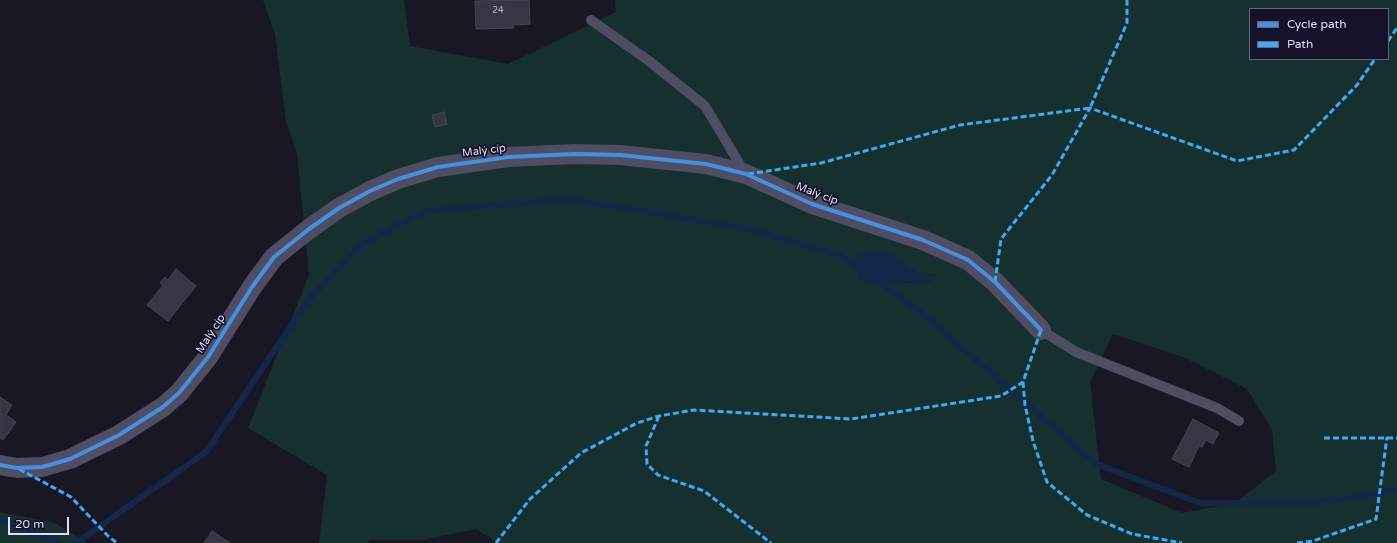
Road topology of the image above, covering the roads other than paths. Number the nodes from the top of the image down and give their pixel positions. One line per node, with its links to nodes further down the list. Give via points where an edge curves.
1 (591, 20): 2 (lane, via 649,61 705,106)
2 (746, 174): 3 (street, Malý cíp, via 812,204 923,240 968,260 995,282); 5 (street, Malý cíp, via 706,164 620,155 575,154 508,157 464,163 398,179 339,208 274,257 208,357 179,393 163,407 119,435 70,459 42,467 17,468)
3 (1041, 330): 4 (lane, via 1076,352 1217,408)
4 (1239, 421)
5 (0, 465)

